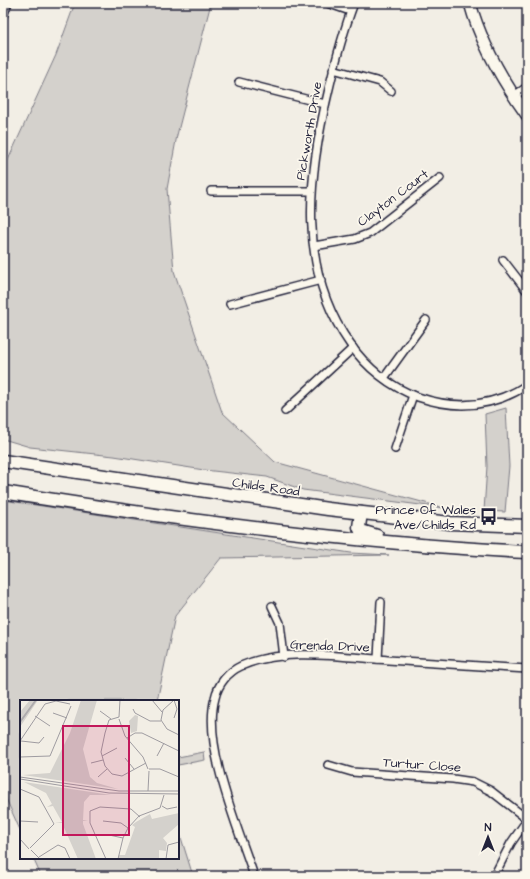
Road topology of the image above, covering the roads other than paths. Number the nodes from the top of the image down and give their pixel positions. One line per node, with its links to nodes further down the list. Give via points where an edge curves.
1 (8, 3): 6 (street)
2 (327, 3): 5 (street)
3 (354, 3): 5 (street, Pickworth Drive)
4 (470, 3): 11 (street, via 493,62)
5 (350, 12): 7 (street, Pickworth Drive)
6 (3, 16)
7 (333, 69): 10 (street, via 376,81); 12 (street, Pickworth Drive)
8 (239, 82): 12 (street)
9 (527, 87): 11 (street)
10 (391, 90)
11 (514, 96): 13 (street)
12 (325, 104): 16 (street, Pickworth Drive, via 314,156)
13 (527, 115)
14 (440, 178): 17 (street, Clayton Court, via 370,233 355,239)
15 (211, 191): 16 (street)
16 (311, 191): 17 (street, Pickworth Drive)
17 (314, 246): 19 (street, Pickworth Drive)
18 (503, 260): 20 (street)
19 (321, 280): 21 (street); 23 (street, Pickworth Drive, via 334,318)
20 (527, 291)
21 (230, 304)
22 (426, 320): 24 (street)
23 (353, 348): 24 (street, Pickworth Drive, via 366,364); 27 (street)
24 (384, 378): 26 (street, Pickworth Drive)
25 (527, 385): 26 (street, Pickworth Drive, via 501,399 474,405 441,404)
26 (413, 395): 28 (street)
27 (285, 411)
28 (395, 449)
29 (3, 461): 31 (main road, Childs Road)
30 (3, 492): 33 (main road, via 312,536)
31 (361, 513): 32 (main road, Childs Road, via 450,523); 33 (main road, via 359,527 365,534 454,543)
32 (527, 526)
33 (486, 549): 34 (main road)
34 (527, 552)
35 (381, 602): 38 (street)
36 (272, 606): 37 (street, via 280,623)
37 (284, 657): 38 (street, Grenda Drive, via 316,655); 42 (street, Grenda Drive, via 251,662 235,670 221,683 213,704 213,734 218,765)
38 (378, 659): 39 (street, Grenda Drive)
39 (527, 669)
40 (328, 765): 41 (street, Turtur Close, via 352,772 473,782 491,791)
41 (527, 820): 43 (street, via 511,843)
42 (254, 876)
43 (494, 876)

